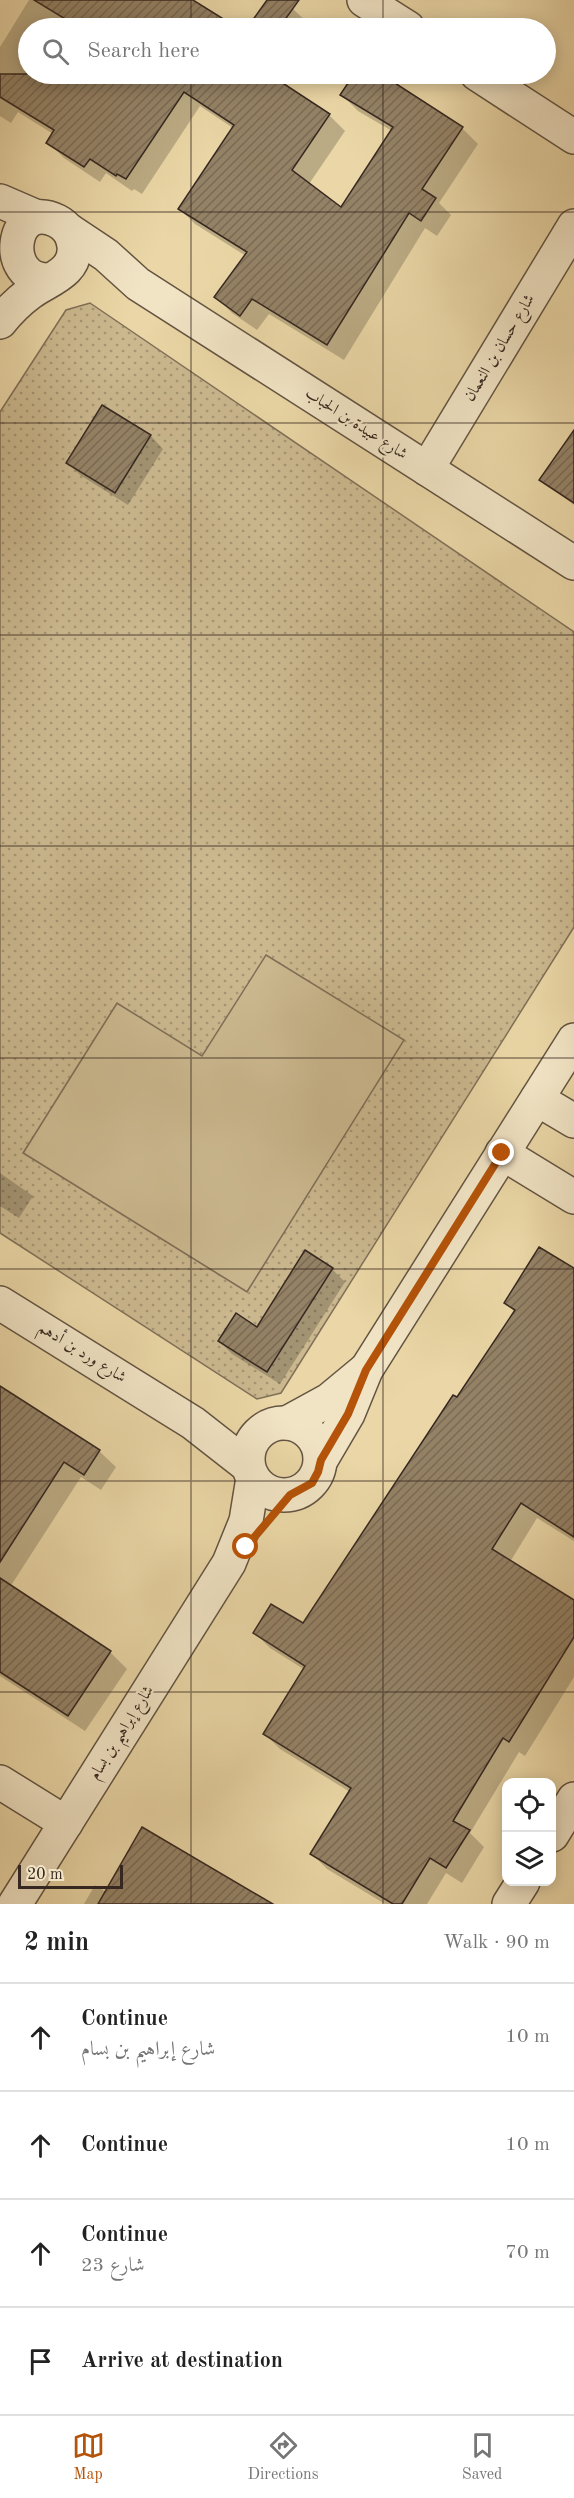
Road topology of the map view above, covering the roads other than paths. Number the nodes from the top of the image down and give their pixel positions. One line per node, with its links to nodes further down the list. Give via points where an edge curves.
1 (364, 0): 2 (street)
2 (392, 18)
3 (492, 84): 4 (street)
4 (574, 137)
5 (0, 201): 6 (street)
6 (37, 217): 8 (street, via 55,220); 9 (street, via 18,228)
7 (574, 226): 14 (street, شارع حسان بن النعمان)
8 (70, 231): 10 (street, via 75,250 73,260); 11 (street, شارع عبيدة بن الحباب, via 106,255)
9 (7, 245): 10 (street, via 21,272 38,280); 12 (street, via 6,293)
10 (54, 278): 11 (street, شارع عبيدة بن الحباب, via 100,274); 13 (street, via 28,294)
11 (138, 284): 14 (street, شارع عبيدة بن الحباب)
12 (0, 314)
13 (0, 322)
14 (427, 469): 15 (street, شارع عبيدة بن الحباب)
15 (574, 562)
16 (574, 1040): 17 (street)
17 (537, 1099): 18 (street); 19 (street)
18 (574, 1121)
19 (502, 1153): 20 (street); 22 (street)
20 (574, 1197)
21 (0, 1303): 23 (street, شارع ورد بن أدهم)
22 (366, 1370): 24 (street, via 329,1400); 25 (street, via 348,1414)
23 (163, 1404): 24 (street, شارع ورد بن أدهم, via 218,1423); 26 (street, شارع ورد بن أدهم, via 193,1423)
24 (275, 1426): 25 (street, via 300,1427 311,1435); 26 (street, via 254,1440)
25 (321, 1460): 27 (street, via 312,1483)
26 (251, 1472): 27 (street, via 262,1489); 28 (street, شارع إبراهيم بن بسام, via 246,1521)
27 (290, 1495): 28 (street, شارع إبراهيم بن بسام)
28 (229, 1563): 31 (street, شارع إبراهيم بن بسام)
29 (0, 1782): 31 (street)
30 (574, 1799): 32 (street)
31 (66, 1823): 34 (street, شارع إبراهيم بن بسام)
32 (554, 1832)
33 (520, 1886): 35 (street)
34 (15, 1904)
35 (509, 1904)

